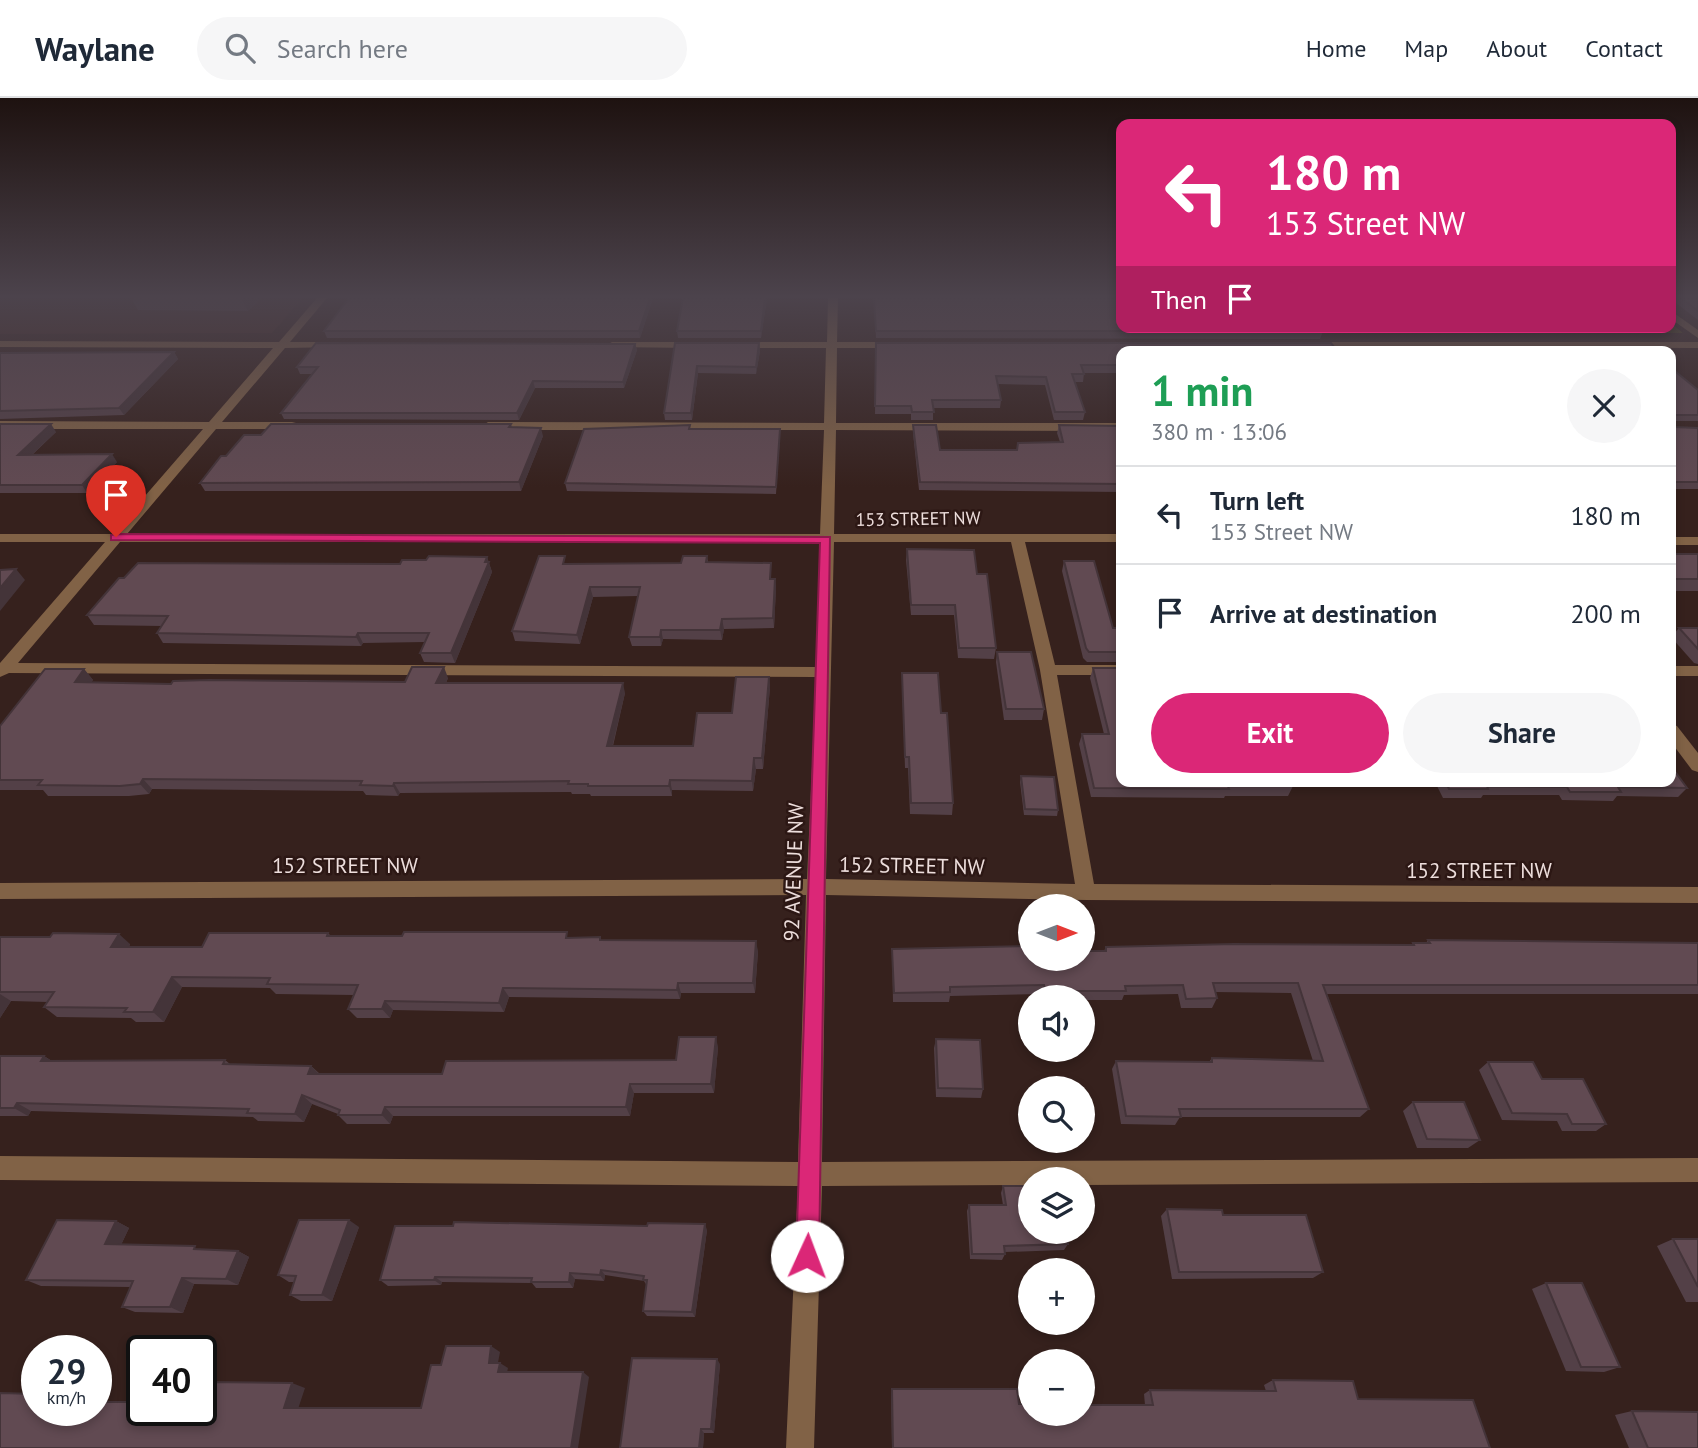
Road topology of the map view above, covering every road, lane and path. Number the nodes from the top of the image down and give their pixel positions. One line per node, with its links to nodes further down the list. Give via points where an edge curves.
1 (268, 361): 4 (street)
2 (832, 361): 7 (street, 92 AVENUE NW)
3 (0, 425): 4 (street)
4 (211, 426): 5 (street); 9 (street)
5 (307, 426)
6 (473, 426): 7 (street)
7 (830, 427): 8 (street); 13 (street, 92 AVENUE NW)
8 (1116, 427)
9 (116, 537): 11 (street, 153 STREET NW); 13 (street, 153 STREET NW); 16 (street)
10 (1017, 537): 12 (street, 153 STREET NW); 13 (street, 153 STREET NW); 17 (street)
11 (0, 538)
12 (1116, 538)
13 (826, 539): 21 (street, 92 AVENUE NW)
14 (1676, 541): 15 (street)
15 (1698, 541)
16 (1, 669): 21 (street)
17 (1048, 670): 18 (street); 26 (street)
18 (1116, 670)
19 (1676, 671): 20 (street)
20 (1698, 671)
21 (824, 672): 24 (street, 92 AVENUE NW)
22 (1676, 736): 23 (street)
23 (1698, 765)
24 (816, 887): 25 (street, 152 STREET NW); 26 (street, 152 STREET NW); 30 (street, 92 AVENUE NW)
25 (0, 891)
26 (1086, 892): 27 (street, 152 STREET NW)
27 (1698, 895)
28 (0, 1168): 30 (street)
29 (1698, 1170): 30 (street)
30 (810, 1174): 31 (street, 92 AVENUE NW)
31 (800, 1448)

